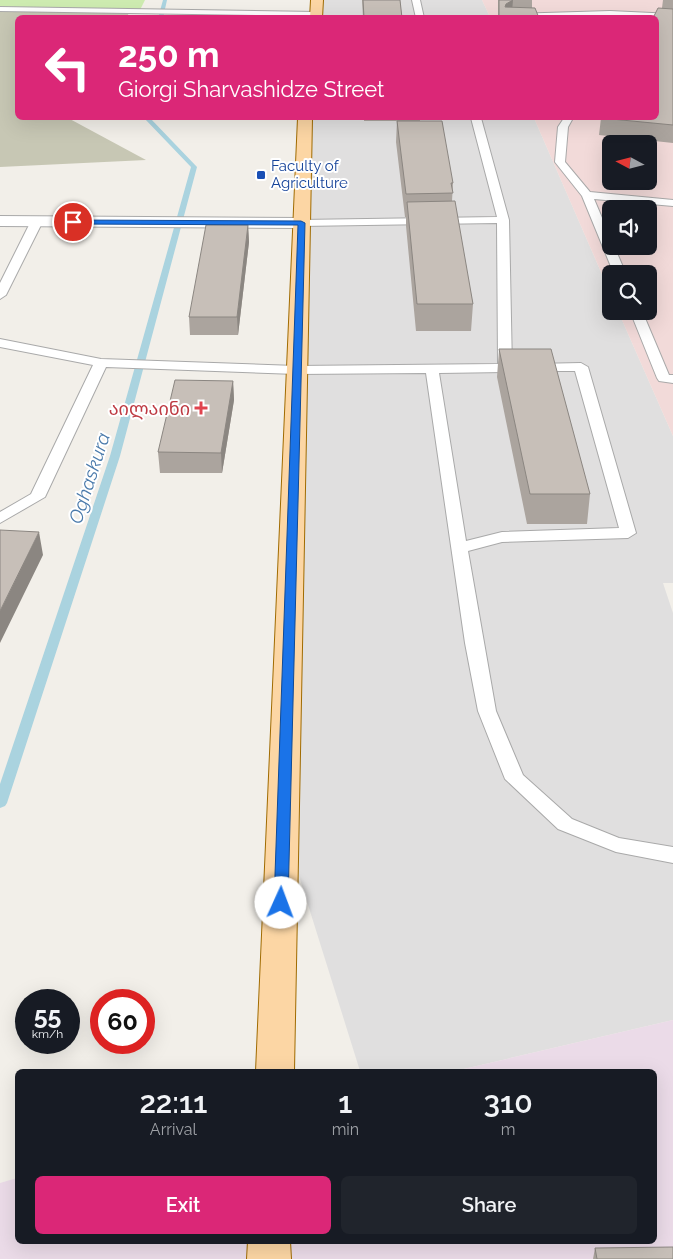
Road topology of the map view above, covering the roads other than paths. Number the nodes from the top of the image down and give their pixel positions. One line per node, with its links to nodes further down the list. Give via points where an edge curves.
1 (317, 0): 5 (main road)
2 (416, 0): 6 (lane)
3 (0, 8): 4 (lane)
4 (275, 15)
5 (317, 15)
6 (419, 15)
7 (659, 18): 8 (street)
8 (673, 18)
9 (305, 120): 17 (main road)
10 (477, 120): 14 (lane)
11 (567, 120): 12 (lane, via 563,127 560,162)
12 (587, 195): 13 (lane); 18 (lane)
13 (673, 203)
14 (503, 220): 17 (lane); 23 (lane)
15 (0, 221): 16 (street)
16 (37, 221): 17 (street); 19 (lane)
17 (301, 223): 25 (main road)
18 (616, 265)
19 (0, 295)
20 (640, 320): 26 (lane, via 664,378)
21 (0, 343): 22 (lane)
22 (101, 363): 25 (lane); 27 (lane, via 37,497)
23 (506, 368): 24 (lane); 28 (lane, via 581,367 628,533 502,537)
24 (432, 369): 25 (lane); 28 (lane)
25 (296, 370): 30 (main road)
26 (673, 379)
27 (0, 518)
28 (459, 548): 29 (lane, via 487,711 515,779 565,824 616,845)
29 (673, 855)
30 (275, 1069)
31 (270, 1244): 32 (main road)
32 (269, 1259)

